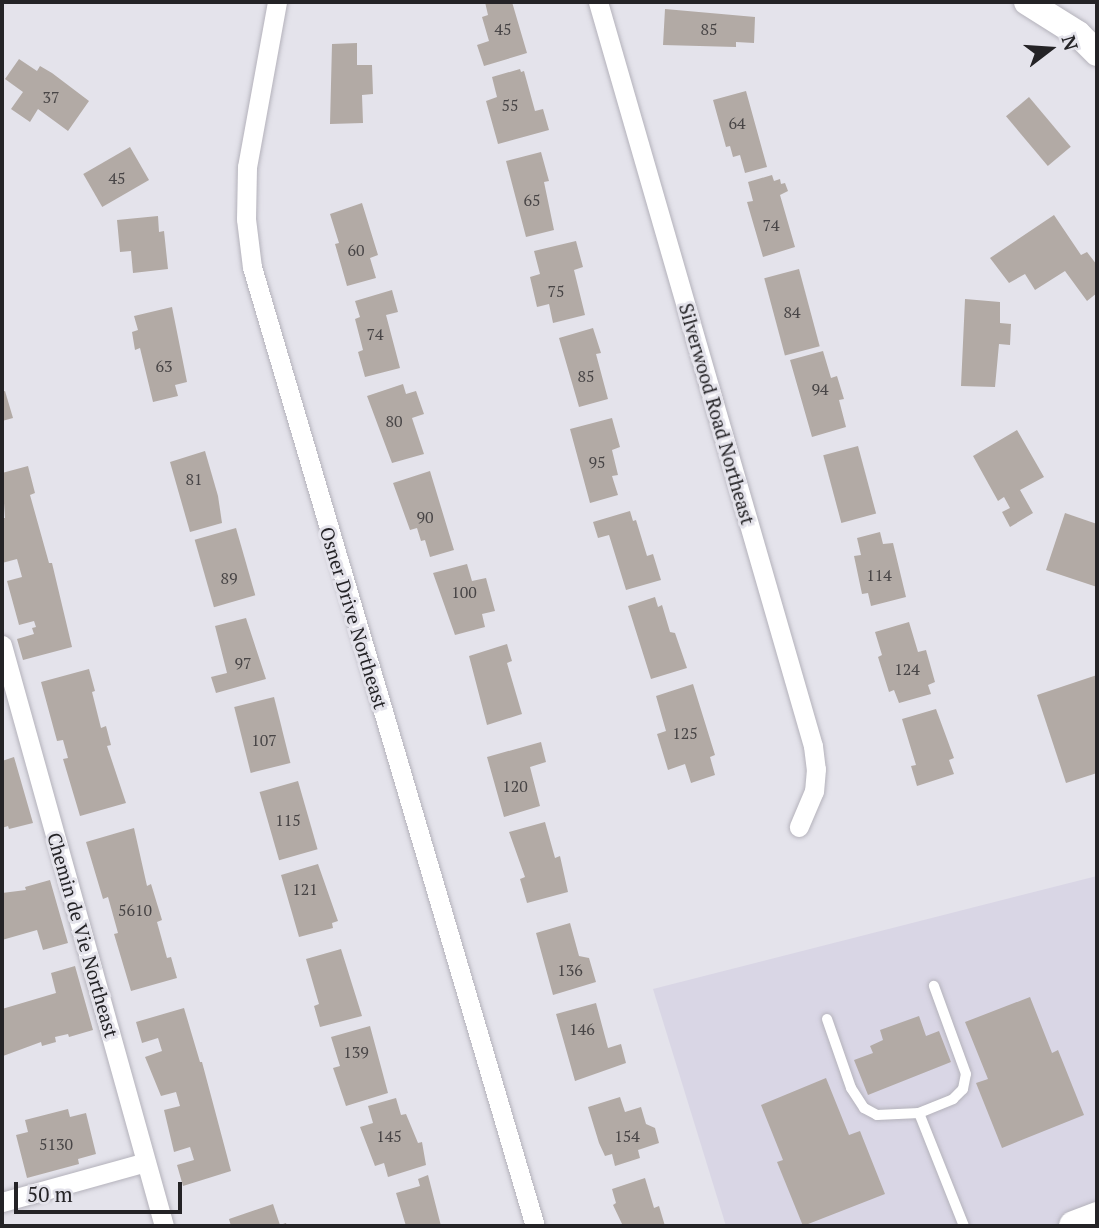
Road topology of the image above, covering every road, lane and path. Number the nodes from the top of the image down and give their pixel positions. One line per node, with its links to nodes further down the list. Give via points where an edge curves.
1 (277, 2): 14 (street, Osner Drive Northeast, via 247,167 246,219 252,267)
2 (598, 2): 6 (street, Silverwood Road Northeast, via 813,747 814,791)
3 (1032, 3): 4 (main road)
4 (1097, 53)
5 (2, 645): 10 (street, Chemin de Vie Northeast)
6 (799, 827)
7 (934, 986): 9 (lane, via 966,1074 953,1099)
8 (827, 1019): 9 (lane, via 851,1088 864,1108 877,1115)
9 (919, 1112): 15 (lane)
10 (146, 1162): 11 (street); 13 (street, Chemin de Vie Northeast)
11 (2, 1202)
12 (1097, 1217): 16 (main road)
13 (159, 1225)
14 (535, 1226)
15 (964, 1226)
16 (1074, 1226)

